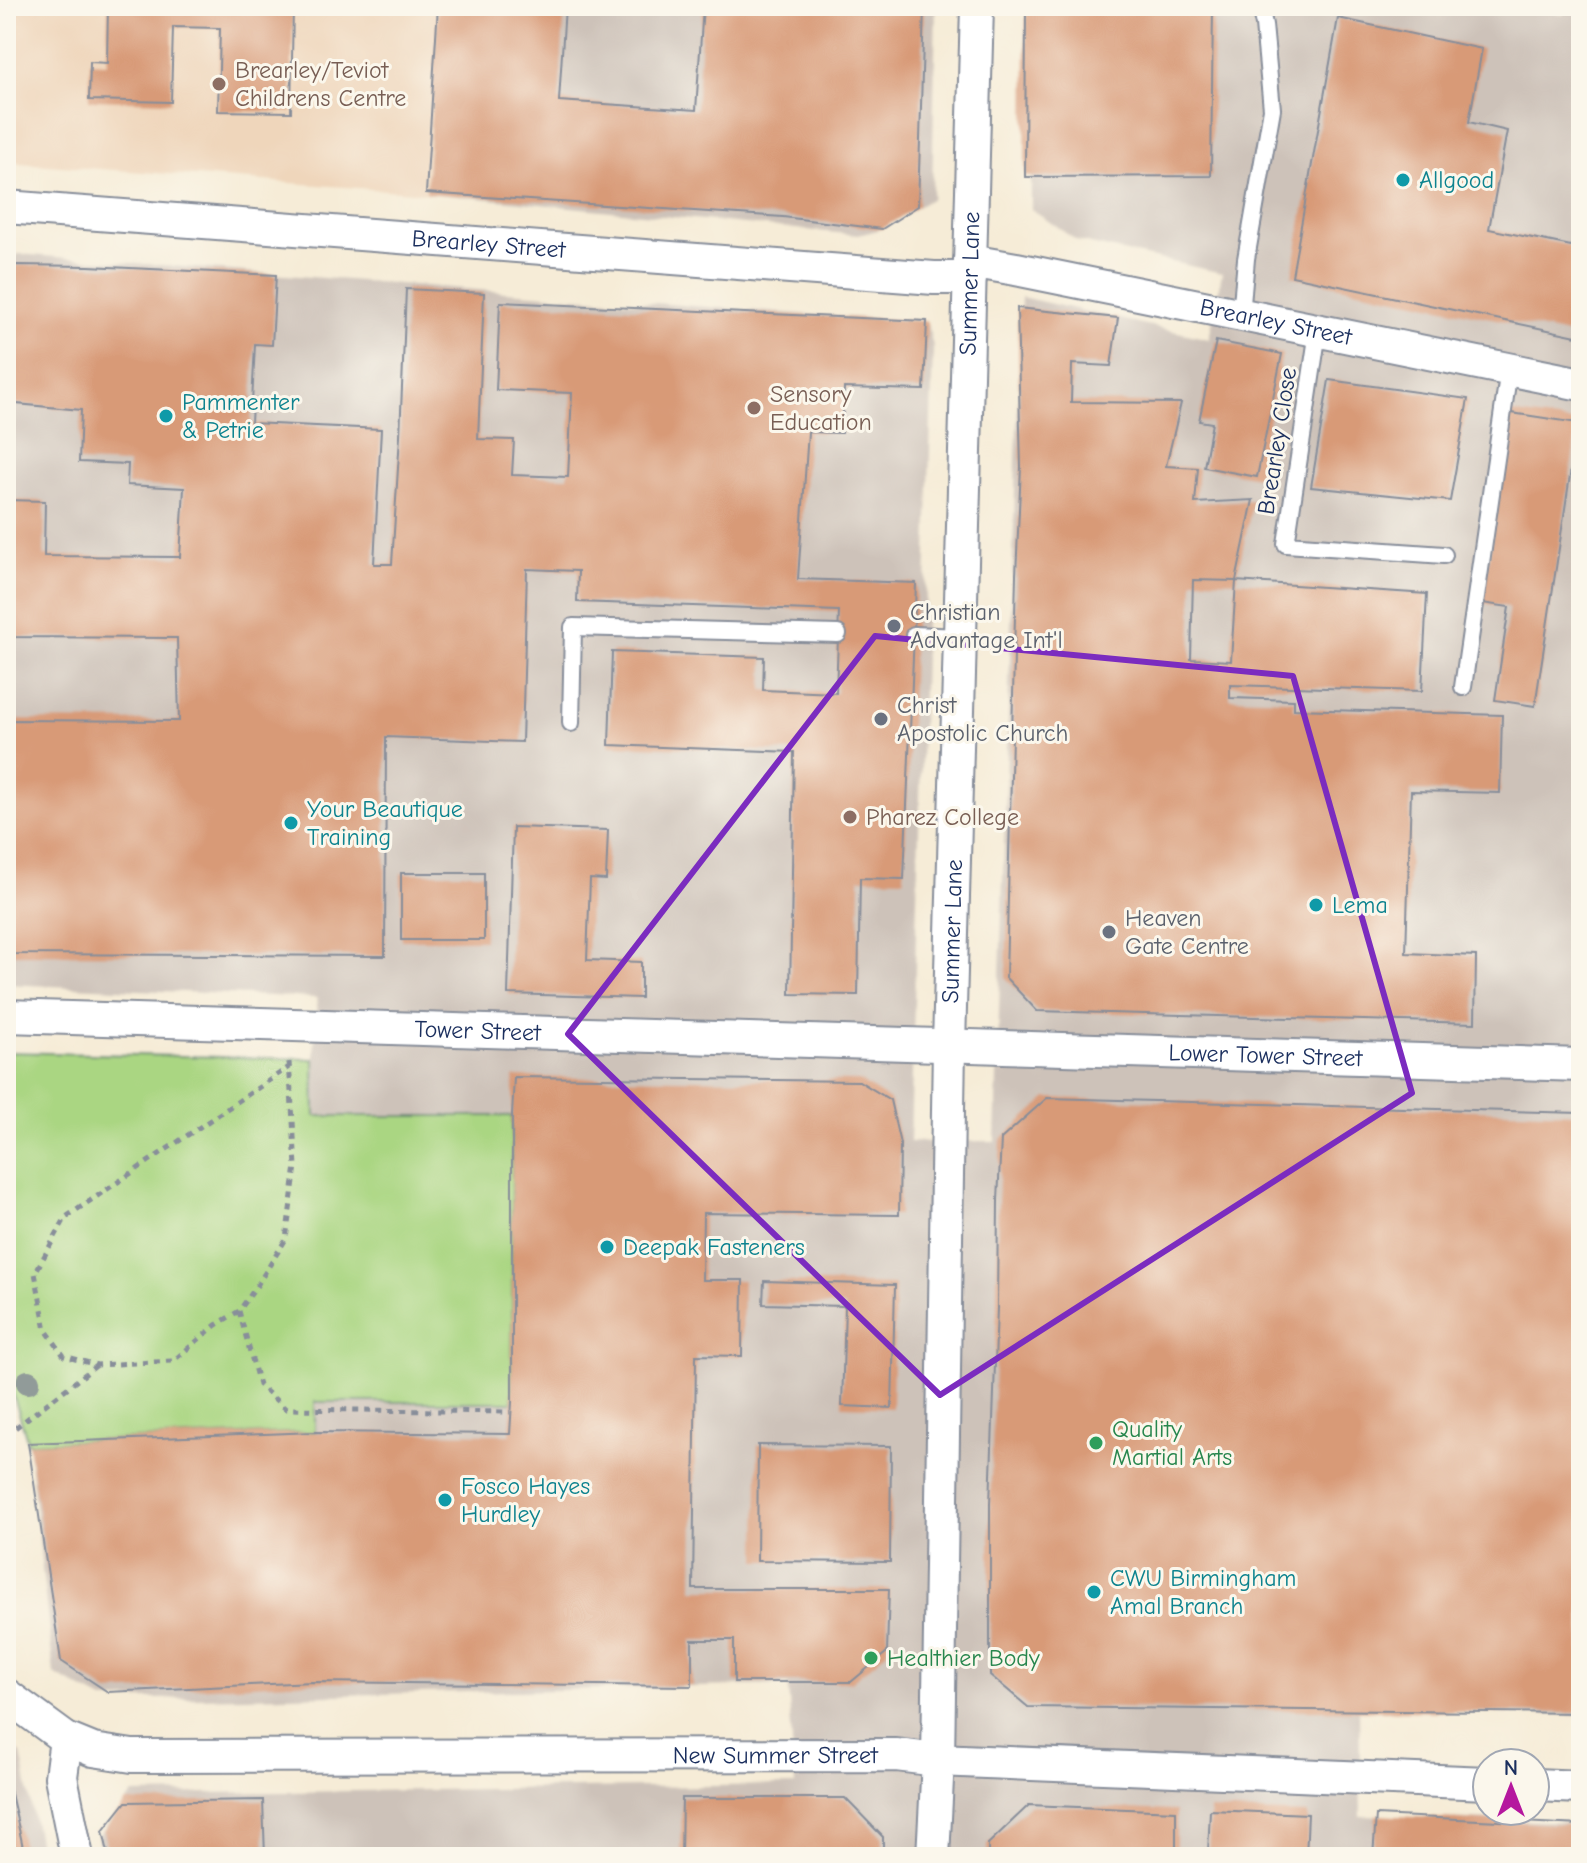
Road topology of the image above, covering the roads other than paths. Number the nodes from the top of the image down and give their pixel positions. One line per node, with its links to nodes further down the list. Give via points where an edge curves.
1 (977, 6): 4 (street, Summer Lane)
2 (1260, 6): 5 (lane, via 1272,109)
3 (6, 207): 4 (street, Brearley Street, via 934,278)
4 (970, 270): 5 (street, Brearley Street, via 1016,269); 12 (street, Summer Lane)
5 (1241, 315): 6 (street, Brearley Street)
6 (1318, 331): 7 (street, Brearley Street); 9 (lane, Brearley Close, via 1286,544)
7 (1509, 369): 8 (street, Brearley Street); 13 (lane)
8 (1581, 384)
9 (1444, 555)
10 (838, 634): 14 (lane, via 573,627)
11 (914, 635): 12 (lane)
12 (960, 637): 16 (street, Summer Lane)
13 (1463, 687)
14 (571, 723)
15 (6, 1016): 16 (street, Tower Street)
16 (949, 1045): 17 (street, Lower Tower Street); 20 (street, Summer Lane)
17 (1581, 1065)
18 (6, 1695): 19 (street, New Summer Street)
19 (66, 1739): 20 (street, New Summer Street, via 132,1756 896,1755); 24 (street, via 61,1777)
20 (938, 1760): 21 (street, New Summer Street); 25 (street, Summer Lane)
21 (1471, 1782)
22 (1551, 1786): 23 (street)
23 (1581, 1787)
24 (77, 1857)
25 (933, 1857)

